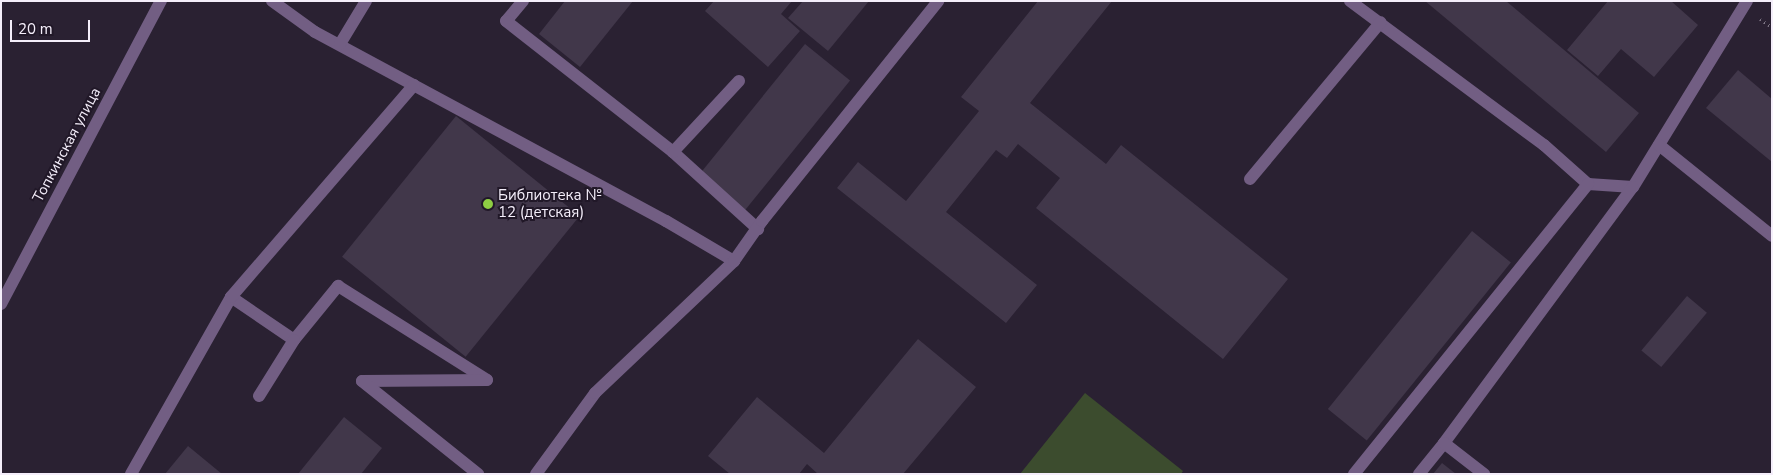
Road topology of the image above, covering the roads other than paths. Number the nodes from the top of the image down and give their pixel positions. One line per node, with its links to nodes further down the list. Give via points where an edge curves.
1 (162, 1): 21 (street, Топкинская улица)
2 (272, 1): 9 (street, via 315,32)
3 (366, 1): 9 (street)
4 (523, 1): 13 (street, via 506,21)
5 (938, 1): 17 (street)
6 (1350, 1): 8 (street)
7 (1747, 1): 12 (street)
8 (1381, 22): 14 (street); 15 (street, via 1544,145)
9 (340, 44): 11 (street)
10 (739, 81): 13 (street)
11 (414, 85): 19 (street, via 666,220); 20 (street)
12 (1659, 145): 16 (street); 18 (street)
13 (673, 152): 17 (street)
14 (1250, 179)
15 (1588, 184): 16 (street); 28 (street)
16 (1633, 186): 24 (street)
17 (758, 229): 19 (street)
18 (1772, 236)
19 (734, 261): 27 (street, via 595,393)
20 (231, 297): 22 (street); 25 (street)
21 (1, 304)
22 (294, 340): 23 (street); 26 (street, via 338,286 487,380 362,381)
23 (259, 396)
24 (1444, 443): 29 (street); 30 (street)
25 (131, 474)
26 (478, 474)
27 (536, 474)
28 (1354, 474)
29 (1419, 474)
30 (1484, 474)

